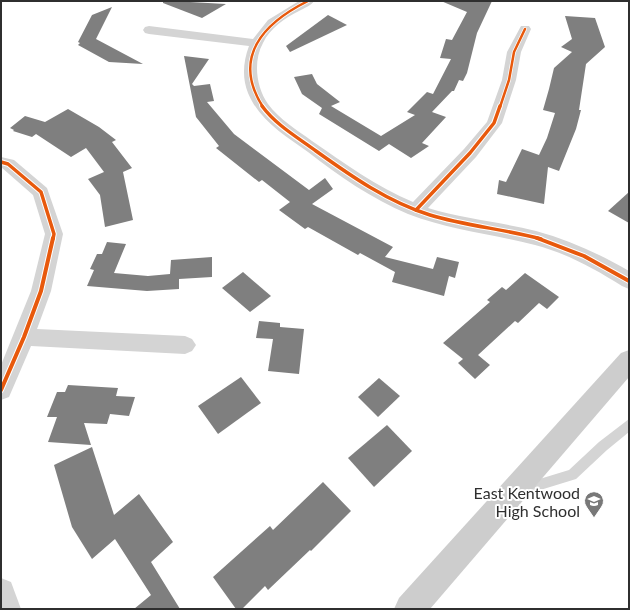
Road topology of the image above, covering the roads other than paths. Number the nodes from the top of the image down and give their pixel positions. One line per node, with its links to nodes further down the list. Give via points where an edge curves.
1 (308, 1): 4 (street, via 283,14)
2 (525, 28): 6 (street, via 514,52 509,80 494,123 470,153)
3 (149, 30): 4 (street)
4 (256, 42): 6 (street, via 250,68 253,90 267,111 284,127 356,179)
5 (1, 162): 8 (street, via 8,164 41,192 54,234 41,291)
6 (416, 210): 7 (street, via 457,223 537,239 578,254)
7 (629, 281)
8 (24, 337): 9 (street); 11 (street)
9 (185, 345)
10 (629, 360): 13 (main road)
11 (1, 390)
12 (629, 425): 13 (lane, via 572,475)
13 (513, 492): 16 (main road)
14 (1, 592): 15 (street)
15 (7, 609)
16 (410, 609)

